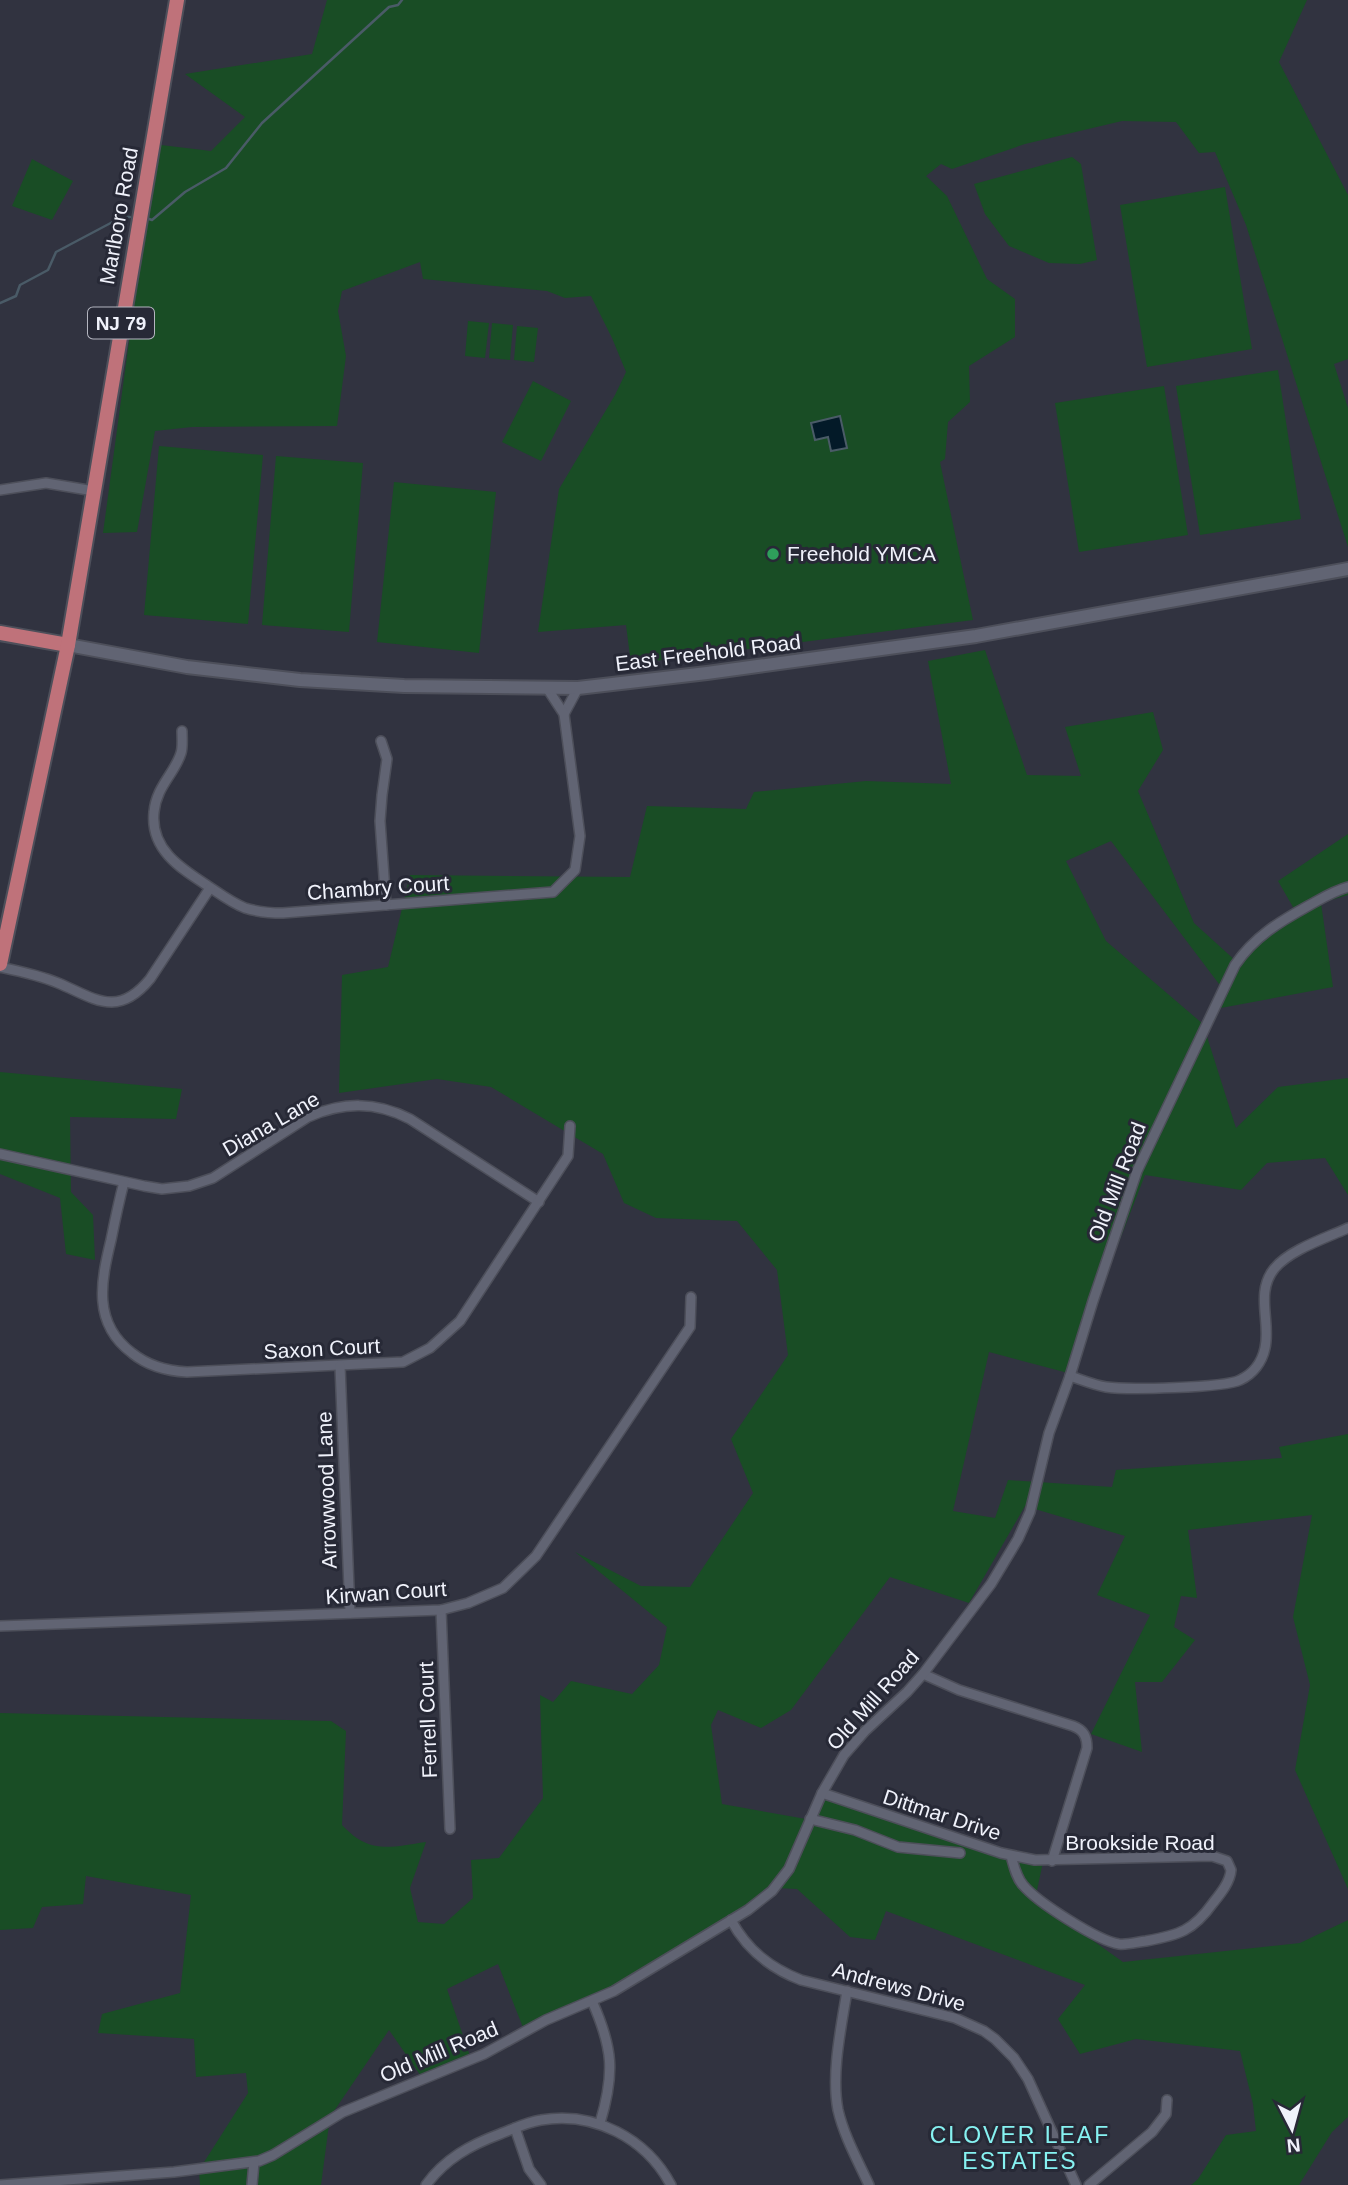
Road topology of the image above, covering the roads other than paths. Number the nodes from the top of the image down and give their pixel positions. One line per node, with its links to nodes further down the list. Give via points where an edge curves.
1 (177, 0): 3 (main road, Marlboro Road / NJ 79)
2 (0, 490): 3 (street, via 46,483)
3 (94, 491): 6 (main road, Marlboro Road / NJ 79)
4 (1348, 569): 8 (main road, East Freehold Road, via 975,636)
5 (0, 633): 6 (main road)
6 (68, 645): 7 (main road, East Freehold Road, via 187,667 300,680); 15 (main road, NJ 79)
7 (547, 688): 8 (main road, East Freehold Road); 9 (street, Chambry Court)
8 (578, 688): 9 (street)
9 (564, 714): 14 (street, Chambry Court, via 580,836 575,870 553,892)
10 (182, 731): 13 (street, Chambry Court, via 181,753 156,801 155,832 173,862)
11 (381, 741): 14 (street, via 387,759 380,821)
12 (1348, 887): 23 (street, Old Mill Road, via 1270,928 1251,943 1231,971 1137,1171)
13 (210, 888): 14 (street, Chambry Court, via 246,908 269,913); 15 (street, via 150,979 121,1000 89,999 37,975)
14 (386, 905)
15 (0, 966)
16 (570, 1126): 19 (street, Saxon Court, via 568,1156)
17 (0, 1154): 18 (street, Diana Lane)
18 (124, 1182): 19 (street, Diana Lane, via 162,1189 202,1183 308,1117 341,1106 368,1105 410,1119); 22 (street, Saxon Court, via 102,1294 106,1318 128,1350 149,1364 174,1372)
19 (539, 1202): 22 (street, Saxon Court, via 460,1321 430,1348 403,1362)
20 (1348, 1228): 23 (street, via 1289,1255 1274,1268 1264,1293 1265,1350 1256,1367 1241,1380 1123,1388)
21 (691, 1297): 24 (street, Kirwan Court, via 690,1327 536,1556 503,1588)
22 (340, 1366): 25 (street, Arrowwood Lane)
23 (1070, 1376): 27 (street, Old Mill Road, via 1018,1539 991,1584)
24 (441, 1610): 25 (street, Kirwan Court); 30 (street, Ferrell Court)
25 (350, 1613): 26 (street, Kirwan Court)
26 (0, 1626)
27 (923, 1674): 28 (street, Old Mill Road, via 852,1745); 33 (street, via 958,1690 1079,1728 1085,1735 1087,1748)
28 (822, 1793): 29 (street, Old Mill Road); 32 (street, Dittmar Drive)
29 (810, 1819): 31 (street, via 898,1847); 34 (street, Old Mill Road, via 783,1878 758,1904)
30 (450, 1829)
31 (960, 1853)
32 (1011, 1856): 33 (street, Dittmar Drive); 33 (street, Brookside Road, via 1021,1883 1035,1895 1097,1935 1126,1944 1187,1930 1216,1900 1231,1876 1227,1861 1212,1856)
33 (1052, 1861)
34 (731, 1920): 35 (street, Andrews Drive, via 745,1943 772,1967 801,1980); 36 (street, Old Mill Road)
35 (847, 1991): 46 (street, via 836,2094 842,2124); 47 (street, Andrews Drive, via 955,2018 995,2039 1028,2079)
36 (592, 2001): 38 (street, via 610,2062 609,2091); 40 (street, Old Mill Road, via 484,2054 343,2112)
37 (1167, 2100): 48 (street, via 1166,2114 1152,2132)
38 (600, 2123): 39 (street, via 555,2118); 45 (street, via 643,2149)
39 (515, 2128): 43 (street, via 468,2148 444,2164); 44 (street, via 529,2169)
40 (254, 2162): 41 (street, Old Mill Road); 42 (street)
41 (0, 2185)
42 (252, 2185)
43 (425, 2185)
44 (541, 2185)
45 (671, 2185)
46 (869, 2185)
47 (1076, 2185)
48 (1089, 2185)

